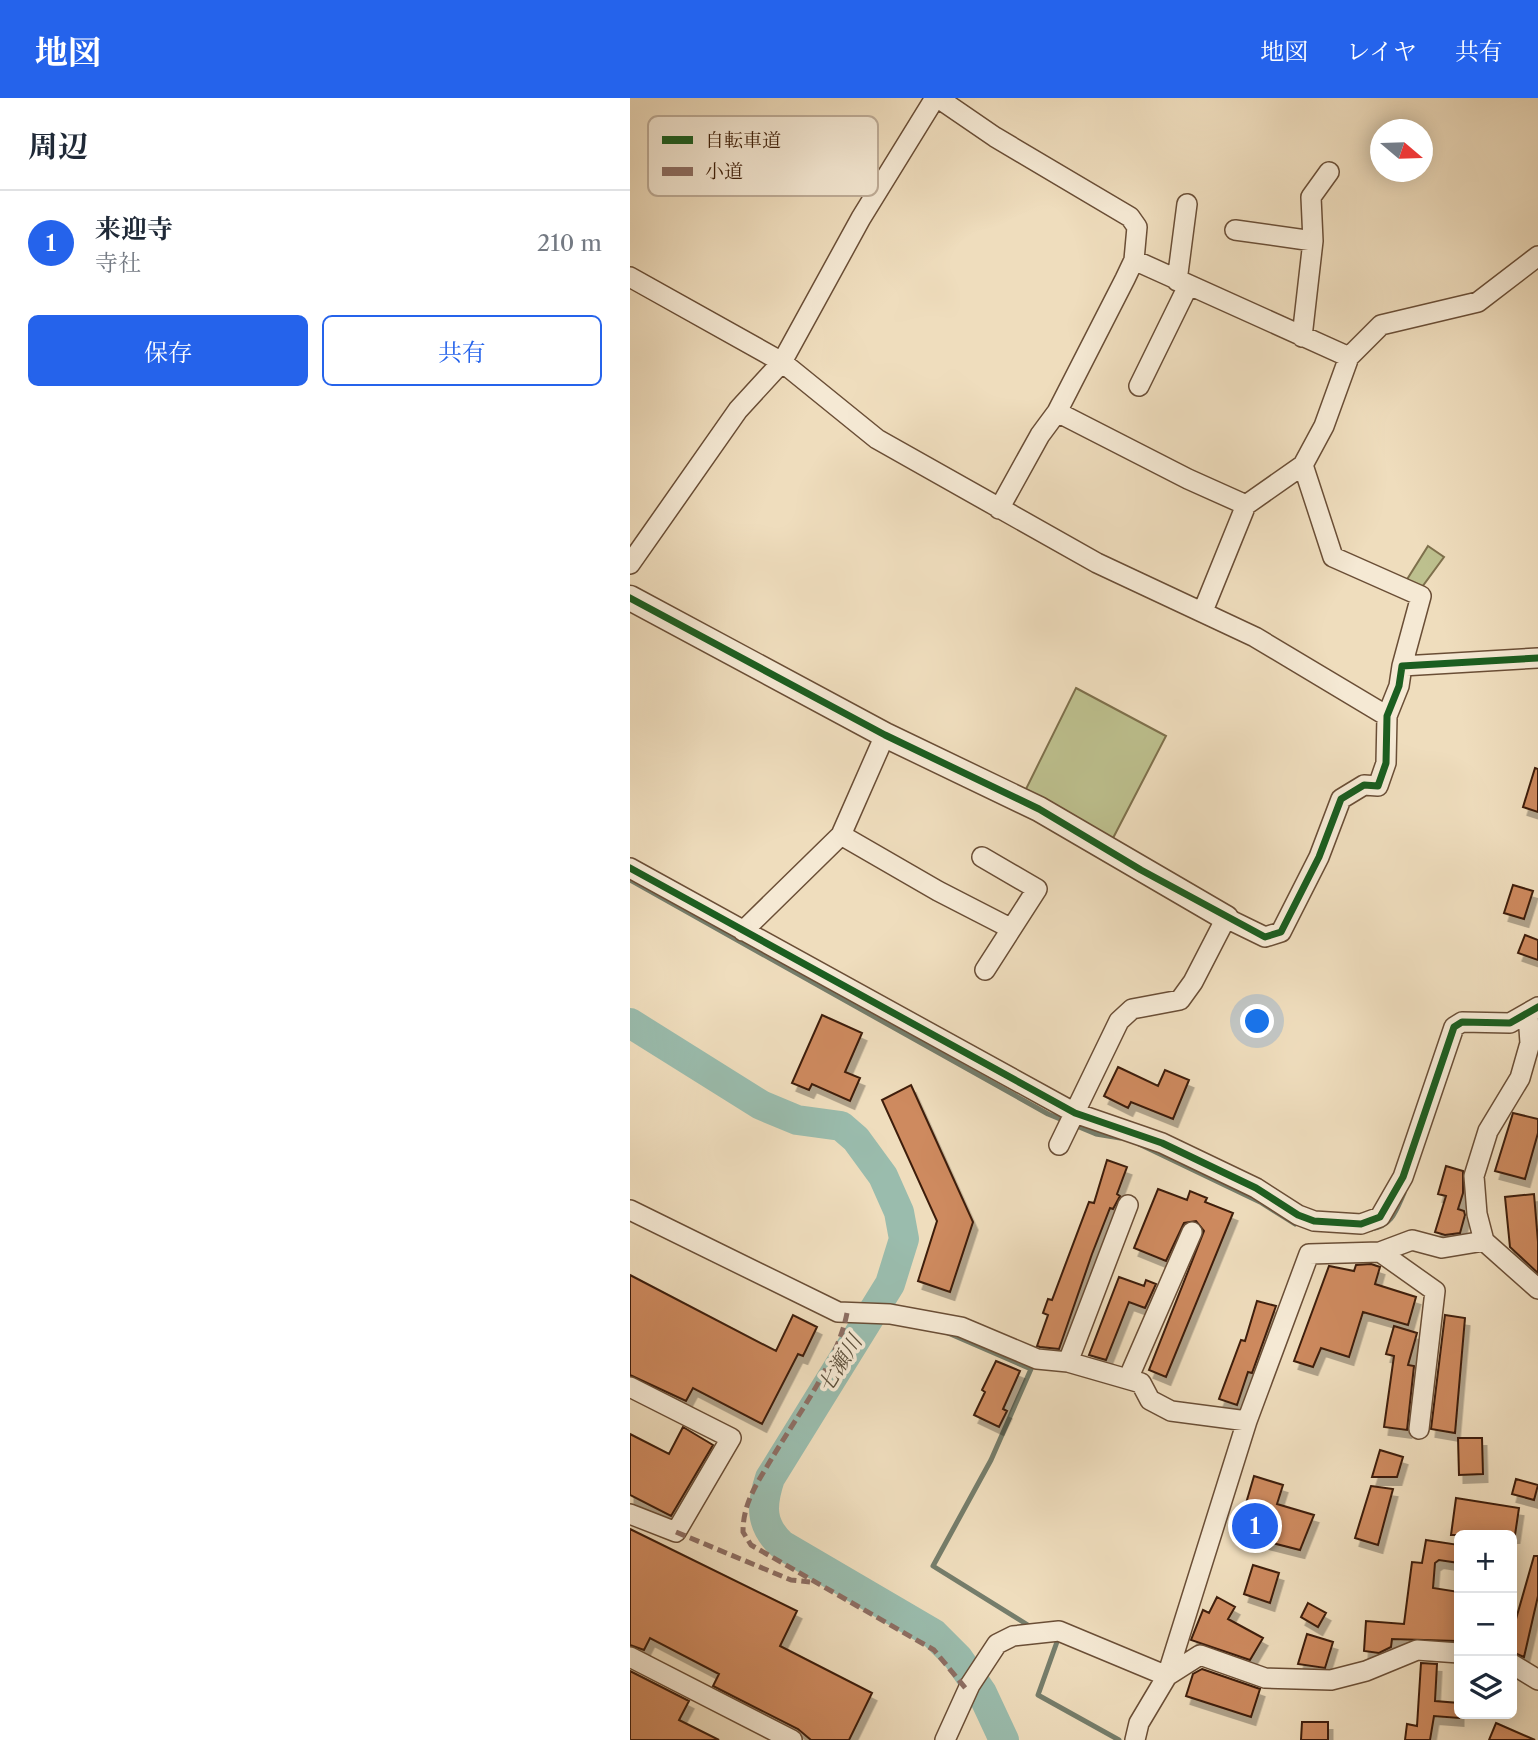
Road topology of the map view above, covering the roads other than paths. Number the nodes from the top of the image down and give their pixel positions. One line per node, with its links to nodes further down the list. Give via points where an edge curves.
1 (937, 98): 3 (street); 9 (street, via 1130,217 1137,227)
2 (1329, 172): 7 (street, via 1311,197)
3 (878, 191)
4 (875, 196): 14 (street)
5 (1187, 204): 11 (street)
6 (1235, 230): 7 (street)
7 (1313, 241): 12 (street)
8 (1538, 256): 13 (street, via 1478,302 1381,325)
9 (1134, 260): 11 (street); 16 (street)
10 (630, 277): 14 (street)
11 (1182, 284): 12 (street); 15 (street)
12 (1302, 337): 13 (street)
13 (1349, 358): 17 (street, via 1324,426)
14 (782, 362): 19 (street, via 877,439); 20 (street, via 738,410)
15 (1139, 386)
16 (1057, 412): 18 (street); 19 (street)
17 (1303, 465): 18 (street); 24 (street, via 1333,557 1422,596)
18 (1246, 505): 22 (street)
19 (999, 509): 22 (street, via 1097,563)
20 (630, 564)
21 (630, 597): 26 (street)
22 (1203, 611): 25 (street)
23 (1538, 659): 24 (street)
24 (1402, 666): 25 (street)
25 (1387, 716): 30 (street, via 1386,763 1378,786 1364,785 1341,799 1319,857 1281,932 1265,937)
26 (885, 736): 27 (street); 30 (street, via 1039,808)
27 (841, 835): 31 (street); 32 (street)
28 (982, 857): 31 (street, via 1037,889)
29 (630, 868): 32 (street)
30 (1226, 918): 35 (street, via 1180,1000 1132,1009 1119,1021)
31 (1010, 928): 33 (street)
32 (743, 931): 35 (street)
33 (985, 970)
34 (1533, 1010): 35 (street, via 1510,1023 1462,1022 1454,1027 1403,1177 1380,1217 1361,1224 1314,1221 1162,1143); 40 (street, via 1520,1078 1488,1131 1474,1176)
35 (1074, 1117): 36 (street)
36 (1059, 1145)
37 (1128, 1205): 43 (street)
38 (630, 1210): 43 (street, via 838,1312 890,1314 961,1327 1037,1359)
39 (1192, 1232): 44 (street)
40 (1484, 1241): 41 (street, via 1442,1248 1412,1241); 42 (street)
41 (1380, 1252): 46 (street, via 1310,1254); 47 (street, via 1435,1291)
42 (1538, 1289)
43 (1068, 1362): 44 (street)
44 (1128, 1379): 46 (street, via 1141,1383 1150,1400 1171,1411)
45 (630, 1387): 48 (street, via 731,1438 676,1532)
46 (1247, 1421): 52 (street)
47 (1419, 1429)
48 (630, 1514)
49 (1454, 1653): 52 (street, via 1417,1650 1366,1671 1331,1679 1265,1678 1200,1655)
50 (630, 1657): 54 (street)
51 (1517, 1667): 53 (street)
52 (1167, 1676): 55 (street, via 1059,1631 1013,1636 997,1644 970,1685); 56 (street, via 1139,1723)
53 (1538, 1680)
54 (792, 1740)
55 (945, 1740)
56 (1135, 1740)

